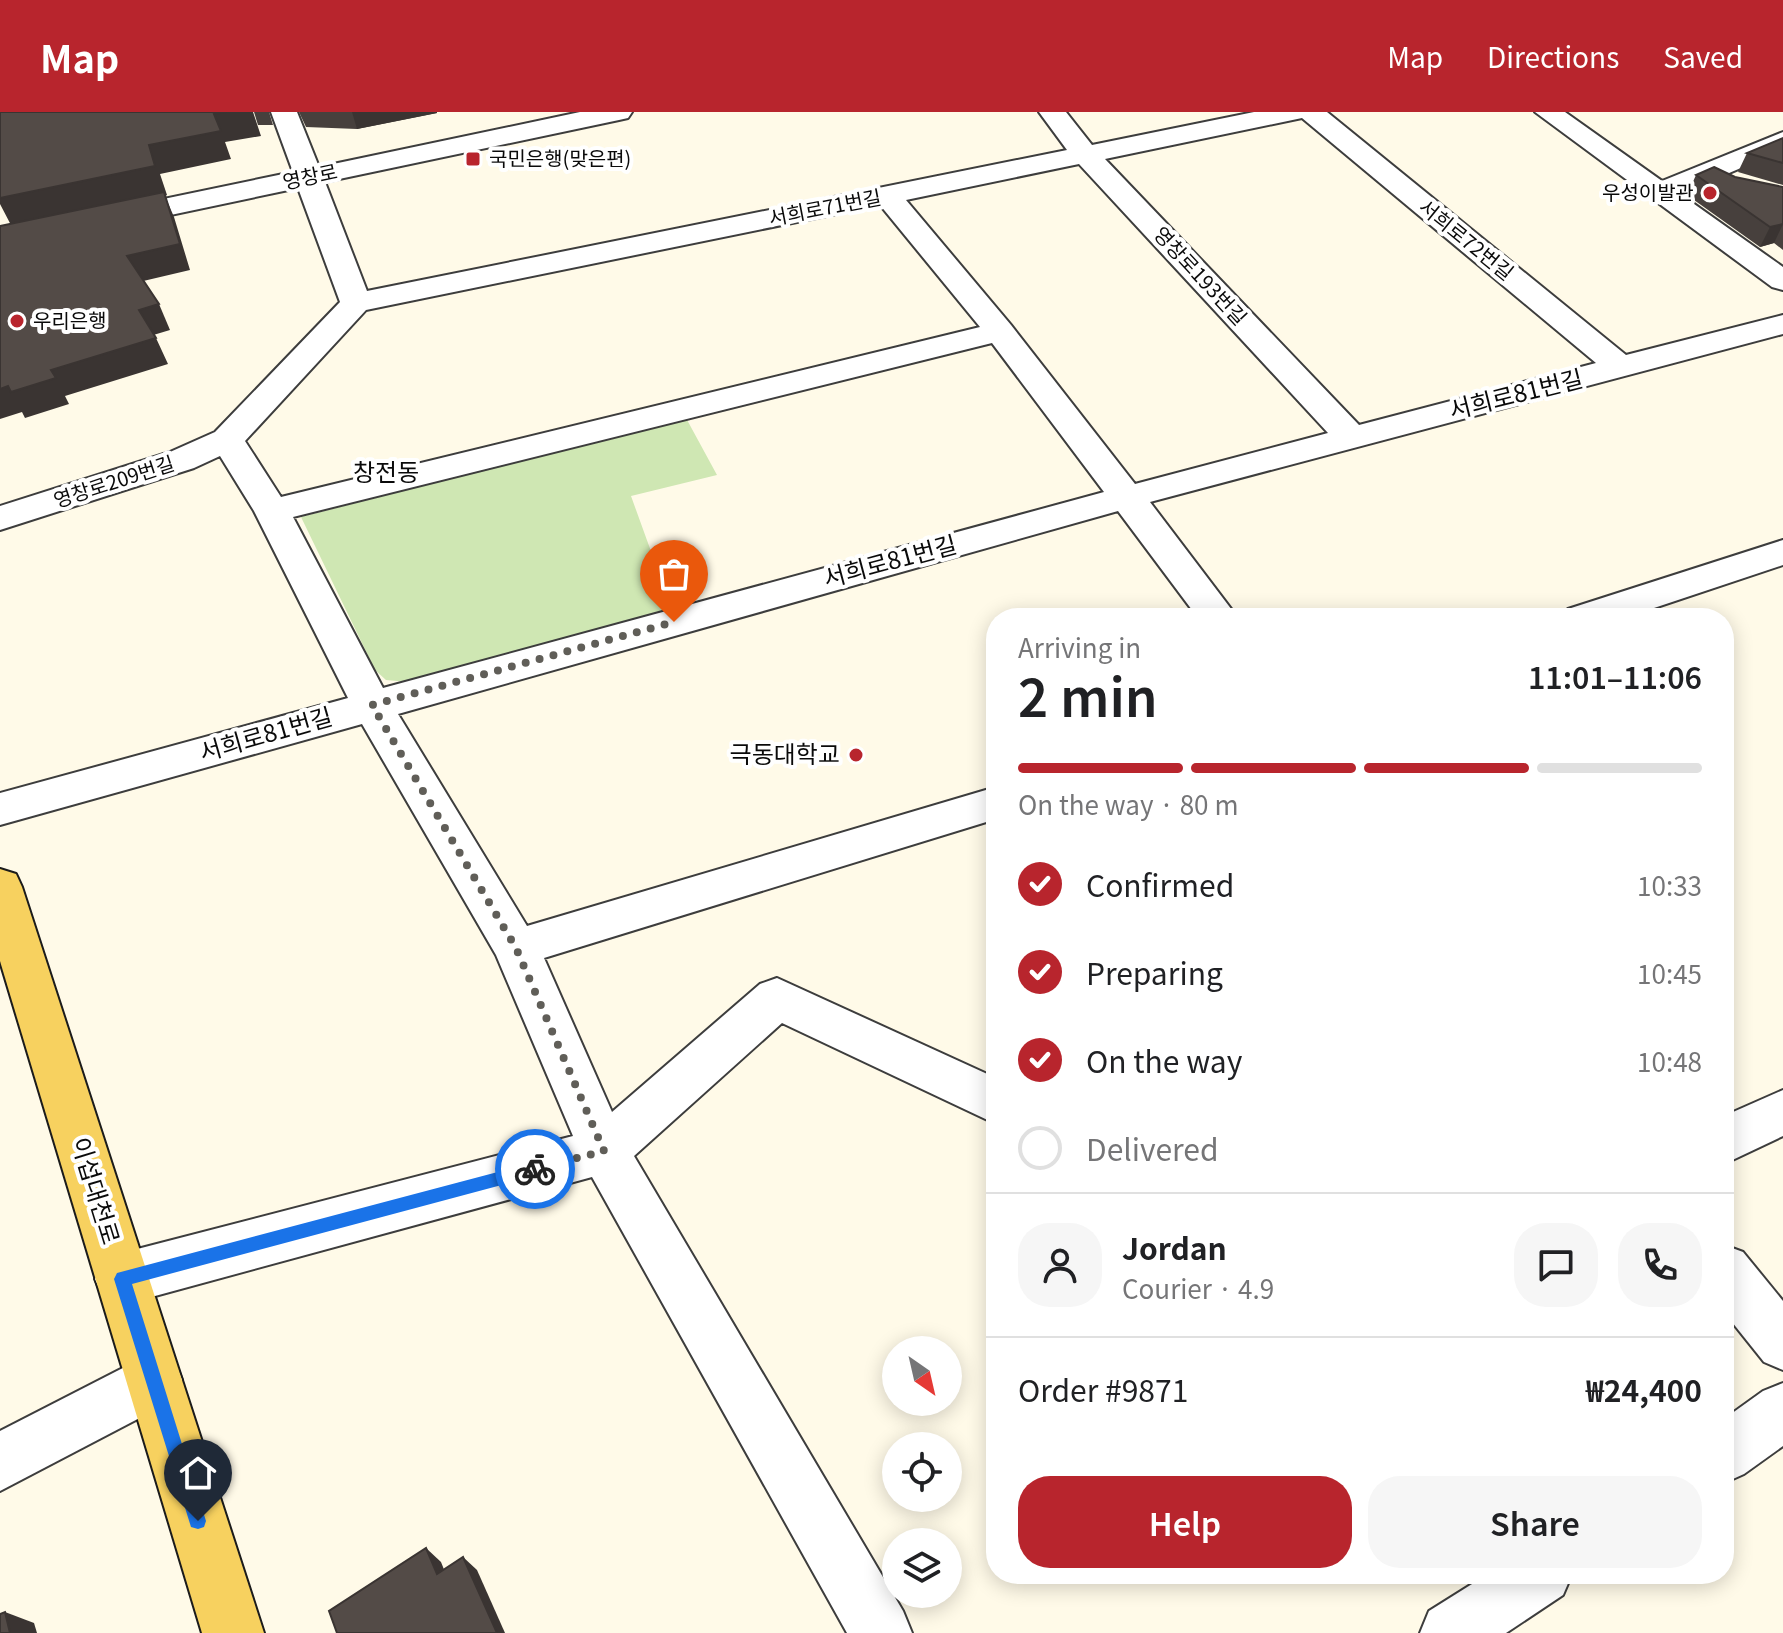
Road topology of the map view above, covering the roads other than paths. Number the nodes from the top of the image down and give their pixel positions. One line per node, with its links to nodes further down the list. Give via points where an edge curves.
1 (284, 112): 10 (street)
2 (559, 112): 10 (street, 영창로)
3 (619, 112): 10 (street, 영창로)
4 (1052, 112): 9 (street, 영창로193번길)
5 (1294, 112): 9 (street, 서희로71번길)
6 (1311, 112): 21 (street, 서희로72번길)
7 (1548, 112): 13 (street)
8 (1783, 140): 11 (street)
9 (1085, 154): 14 (street, 서희로71번길); 22 (street, 영창로193번길)
10 (305, 171): 15 (street, 영창로); 16 (street, 영창로); 18 (street)
11 (1705, 173): 12 (street); 13 (street)
12 (1737, 187)
13 (1659, 193): 17 (street)
14 (887, 195): 18 (street, 서희로71번길); 20 (street)
15 (0, 229)
16 (0, 242)
17 (1783, 281)
18 (356, 303): 23 (street)
19 (1783, 324): 21 (street, 서희로81번길)
20 (1000, 332): 24 (street); 25 (street)
21 (1621, 368): 22 (street, 서희로81번길)
22 (1351, 437): 24 (street, 서희로81번길)
23 (227, 440): 25 (street); 26 (street, 영창로209번길, via 182,460)
24 (1127, 497): 28 (street); 30 (street, 서희로81번길)
25 (272, 511): 30 (street)
26 (0, 518)
27 (1783, 552): 29 (street)
28 (1211, 608)
29 (1612, 608)
30 (372, 705): 32 (street, 서희로81번길); 34 (street)
31 (986, 806): 34 (street)
32 (0, 809)
33 (0, 887): 39 (main road, 이섭대천로)
34 (516, 948): 38 (street)
35 (986, 1097): 38 (street, via 777,998)
36 (1783, 1112): 37 (street)
37 (1734, 1136)
38 (604, 1151): 39 (street); 48 (street)
39 (122, 1279): 42 (main road, 이섭대천로)
40 (1734, 1282): 41 (street)
41 (1783, 1343)
42 (154, 1380): 45 (street); 47 (main road, 이섭대천로)
43 (1783, 1411): 44 (street)
44 (1734, 1447)
45 (0, 1462)
46 (1527, 1584): 49 (street)
47 (233, 1633)
48 (881, 1633)
49 (1451, 1633)

